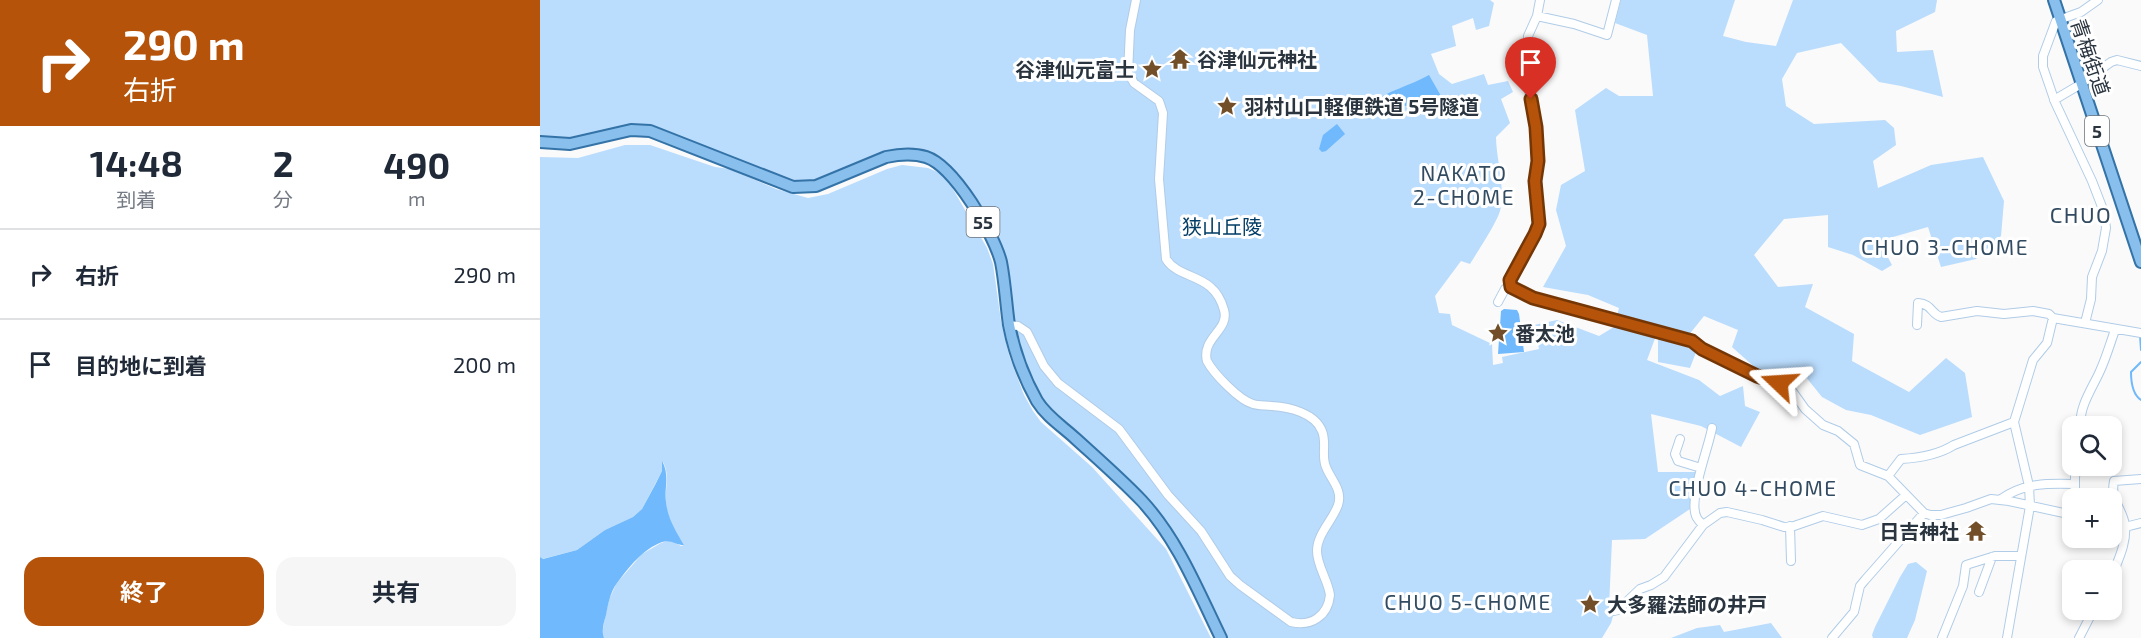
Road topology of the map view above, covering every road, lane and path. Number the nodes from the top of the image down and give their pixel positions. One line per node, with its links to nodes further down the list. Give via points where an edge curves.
1 (1136, 0): 17 (street, via 1128,73 1134,83 1159,101 1163,113 1159,174 1166,259 1173,267 1209,285 1225,312 1222,326 1206,350 1207,361 1244,400 1304,414 1316,421 1322,431 1323,460 1339,497 1317,546 1330,595 1323,614 1310,623 1291,622 1240,585 1119,429 1058,383 1044,366 1027,332)
2 (1540, 0): 6 (street)
3 (1616, 0): 6 (street, via 1607,35)
4 (2054, 0): 7 (main road, 青梅街道 / 5)
5 (2098, 0): 7 (street, via 2081,12)
6 (1537, 16): 13 (street, via 1528,36 1528,87 1536,118 1535,192 1539,224)
7 (2060, 19): 9 (main road, 青梅街道 / 5); 10 (street, via 2054,22 2043,56)
8 (2141, 66): 9 (street, via 2117,60)
9 (2081, 84): 10 (street); 12 (main road, 青梅街道 / 5)
10 (2054, 100): 16 (street, via 2104,212 2106,228 2092,277)
11 (540, 142): 17 (main road, 55, via 570,144 631,130 650,131 799,187 816,186 886,157 927,157 950,173 990,233 1001,262)
12 (2141, 262)
13 (1510, 285): 14 (street); 26 (street, via 1533,298 1692,341 1757,376 1790,388 1823,425 1854,444 1860,465)
14 (1498, 302)
15 (2053, 318): 16 (street); 18 (street, via 2033,311 1966,311 1941,317 1931,307 1918,303); 22 (street, via 2047,343 2033,360)
16 (2085, 323): 19 (street)
17 (1009, 325): 49 (main road, 55, via 1017,355 1038,402 1048,416 1142,501 1172,538)
18 (1917, 325)
19 (2115, 330): 20 (street); 21 (street)
20 (2140, 333)
21 (2082, 416)
22 (2014, 422): 26 (street, via 1946,450 1901,459); 30 (street)
23 (1712, 428): 25 (street)
24 (1680, 439): 25 (street, via 1674,454 1678,461)
25 (1701, 468): 38 (street, via 1695,507)
26 (1888, 476): 32 (street)
27 (2075, 476): 29 (street)
28 (2141, 479): 41 (street, via 2114,481 2113,497)
29 (2075, 484): 30 (street); 31 (street)
30 (2029, 486): 33 (street); 34 (street)
31 (2075, 488)
32 (1906, 495): 35 (street); 39 (street, via 1869,524 1823,516)
33 (2001, 499): 34 (street); 35 (street, via 1941,515)
34 (2030, 506): 36 (street); 42 (street)
35 (1924, 513): 50 (street, via 1860,586 1854,612)
36 (2062, 513)
37 (2141, 523): 41 (street)
38 (1703, 525): 39 (street, via 1724,512); 47 (street, via 1662,578 1640,589)
39 (1790, 526): 45 (street)
40 (2122, 526): 41 (street)
41 (2125, 527): 44 (street)
42 (2021, 556): 43 (street); 52 (street)
43 (1992, 557): 46 (street); 51 (street, via 1966,565 1963,586)
44 (2117, 560)
45 (1791, 561)
46 (1979, 592)
47 (1614, 611)
48 (2088, 620): 53 (street)
49 (1221, 638)
50 (1833, 638)
51 (1942, 638)
52 (2007, 638)
53 (2079, 638)

